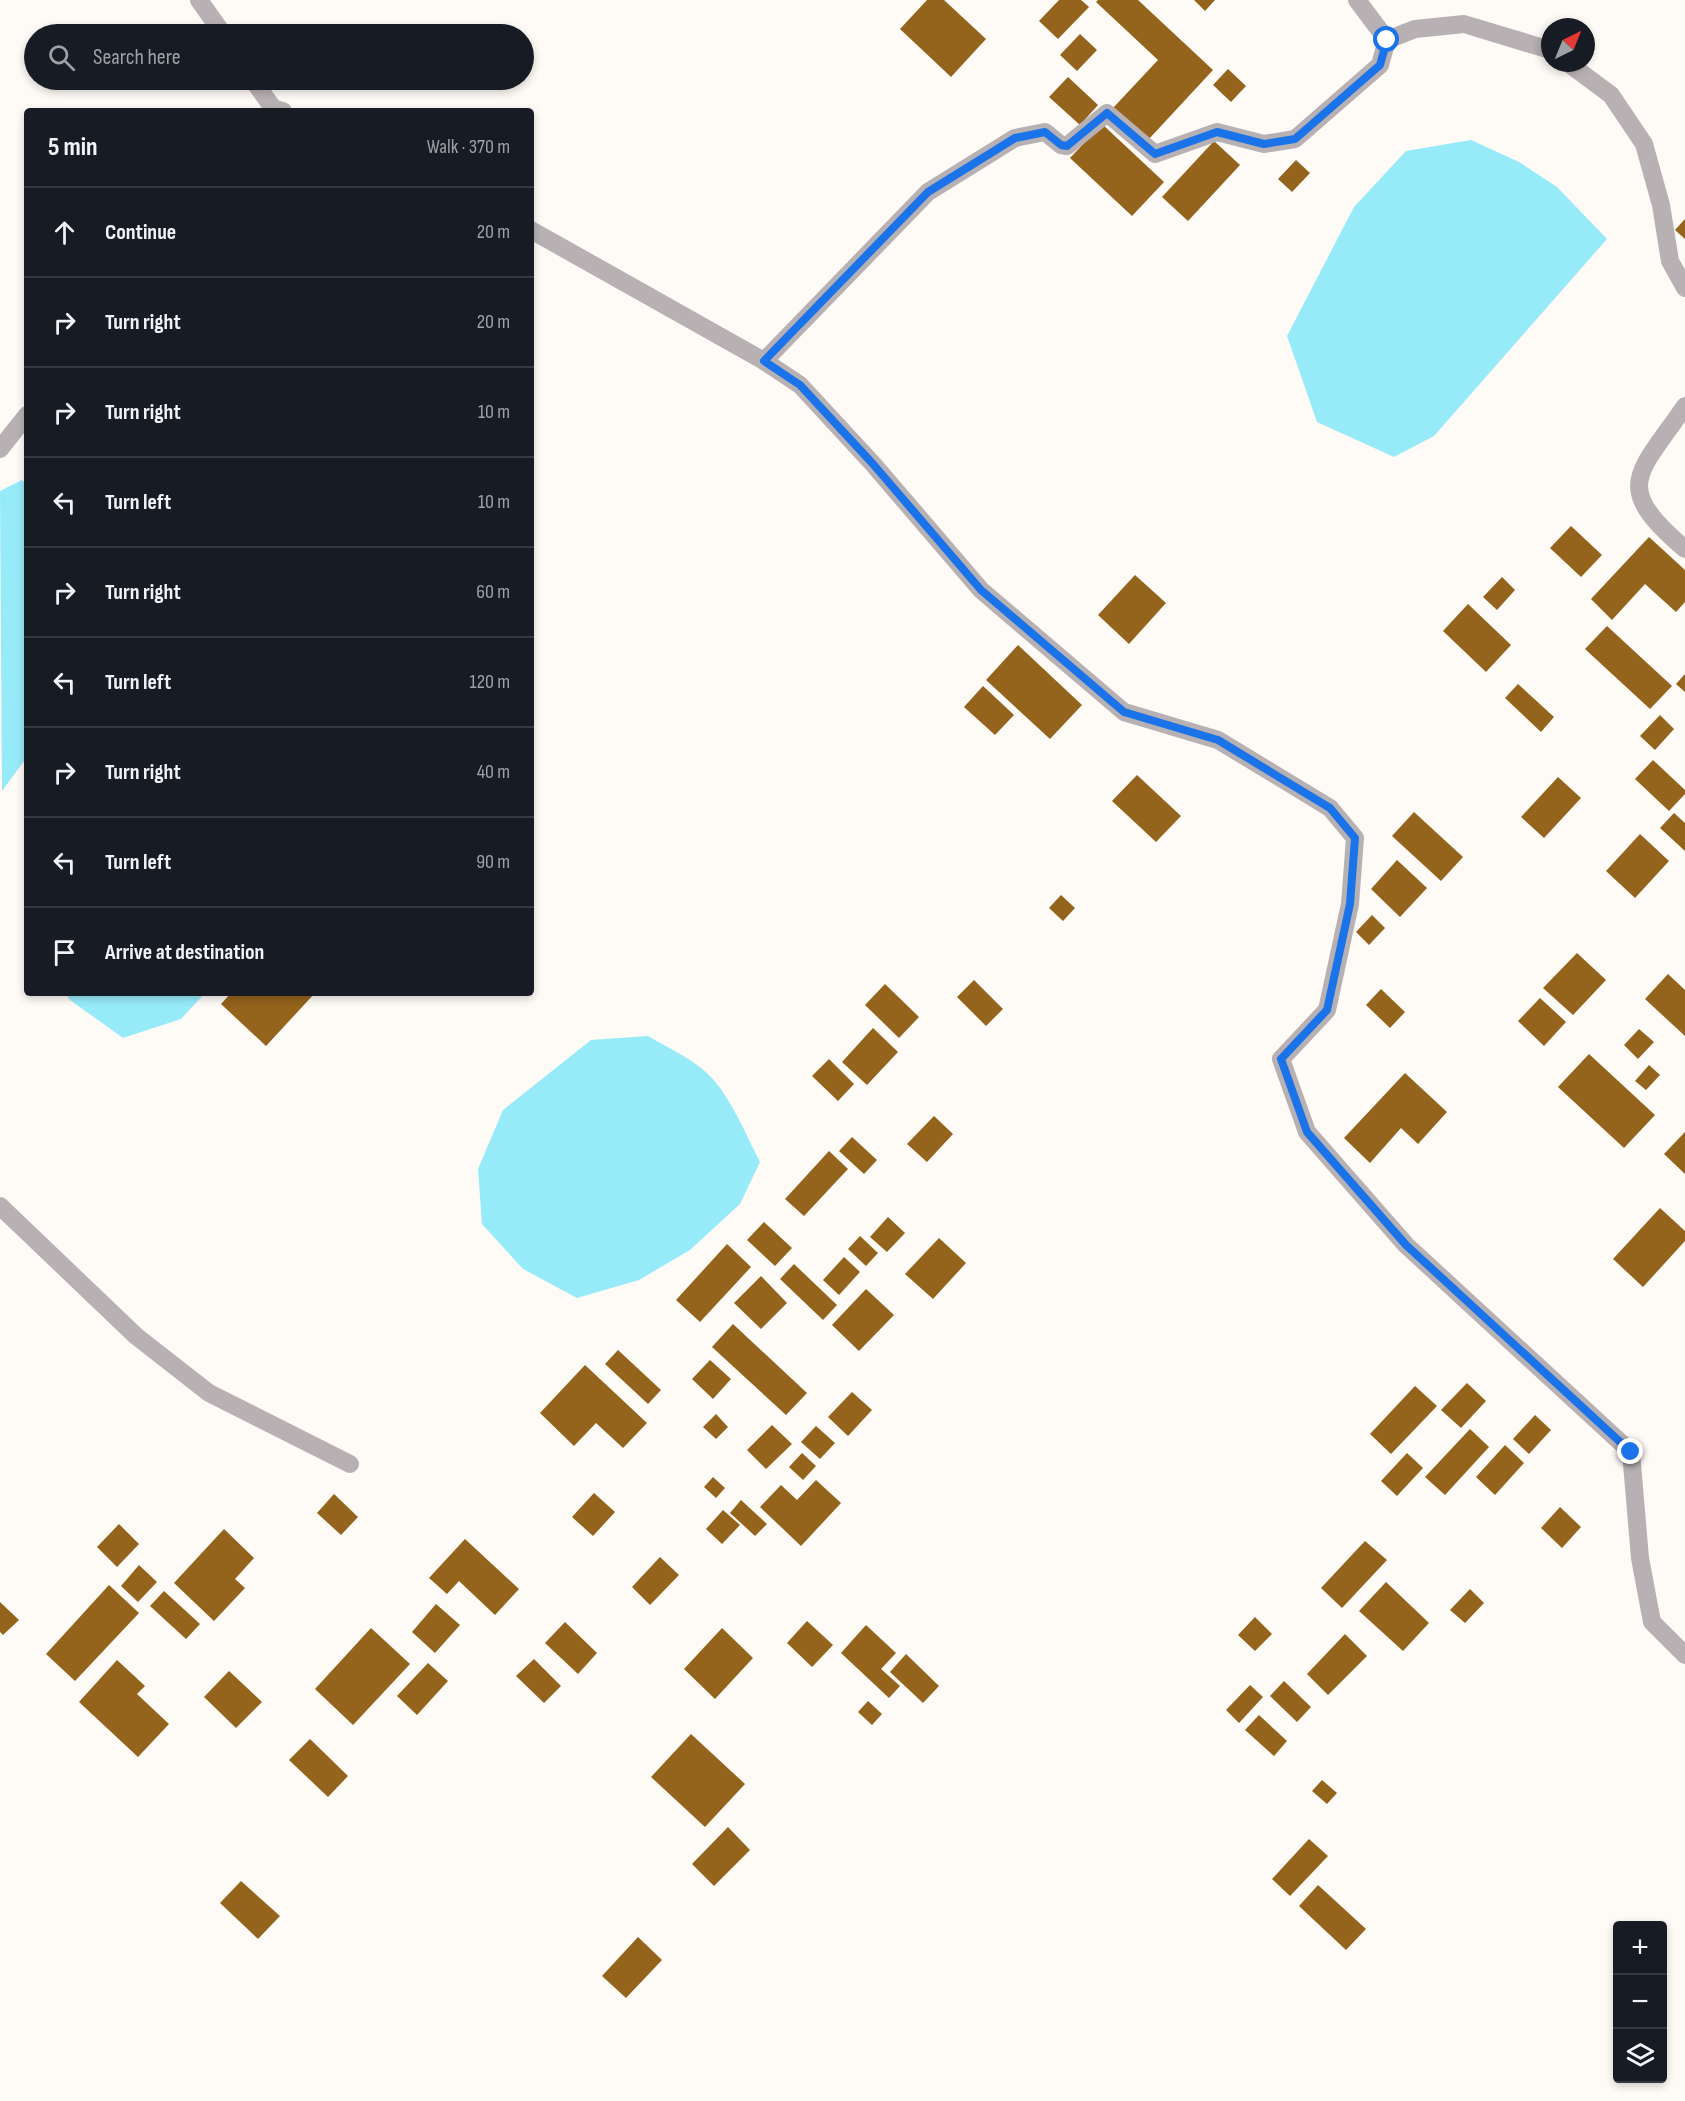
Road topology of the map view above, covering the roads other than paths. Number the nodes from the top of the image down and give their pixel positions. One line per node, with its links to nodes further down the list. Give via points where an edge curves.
1 (199, 0): 3 (street)
2 (1357, 0): 4 (street)
3 (216, 24)
4 (1387, 40): 5 (street, via 1415,29 1464,24); 11 (street, via 1380,65 1295,139 1264,144 1217,132 1155,154 1107,113 1067,146 1045,132 1015,138 928,192)
5 (1541, 47)
6 (1580, 72): 10 (street, via 1611,95 1644,144 1670,261)
7 (260, 90): 8 (street)
8 (274, 108)
9 (534, 232): 11 (street)
10 (1685, 288)
11 (764, 361): 18 (street, via 800,385 981,590 1124,712 1218,740 1330,808 1355,838 1350,904 1327,1010 1281,1059 1307,1132 1406,1245 1631,1452 1640,1558 1652,1622)
12 (1685, 406): 15 (street, via 1639,475 1639,498 1644,507 1655,523)
13 (24, 419): 14 (street)
14 (0, 449)
15 (1685, 549)
16 (0, 1206): 17 (street, via 136,1336 209,1392)
17 (350, 1464)
18 (1685, 1655)

